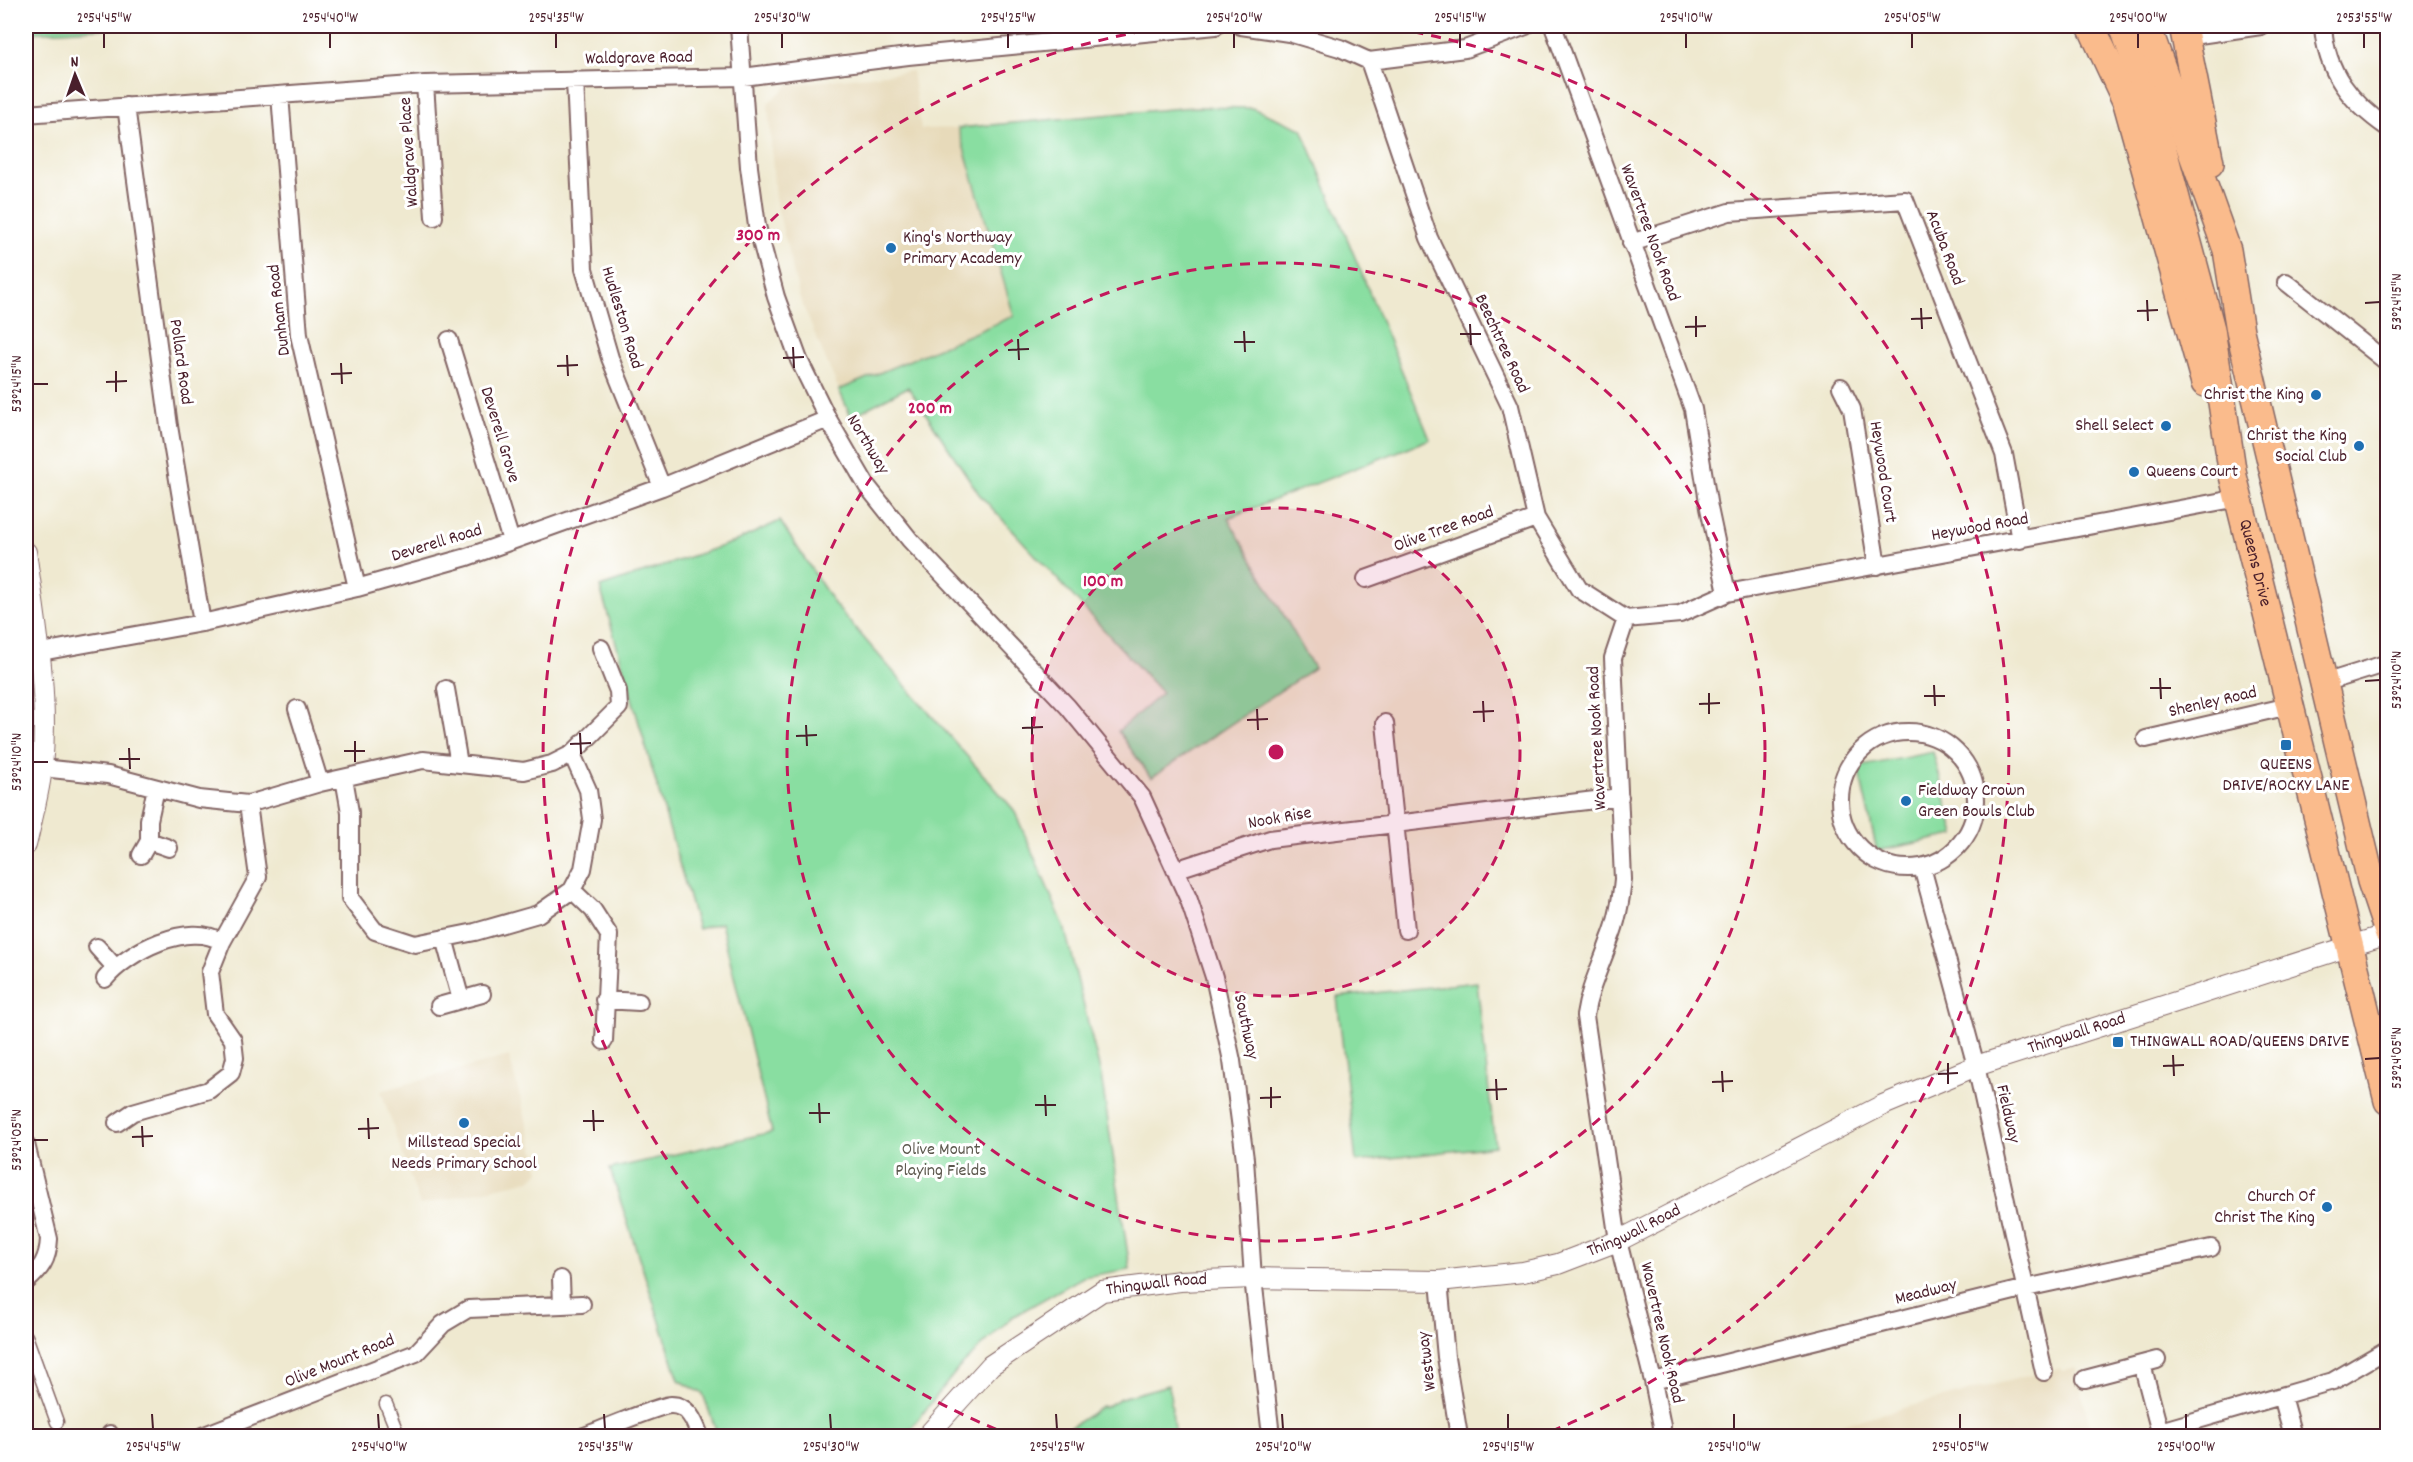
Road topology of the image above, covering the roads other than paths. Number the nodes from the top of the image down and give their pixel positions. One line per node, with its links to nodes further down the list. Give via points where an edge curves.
1 (739, 26): 14 (street, Northway)
2 (1216, 26): 14 (street, Waldgrave Road, via 908,56)
3 (1241, 26): 13 (street, via 1289,33)
4 (1526, 26): 13 (street, via 1465,49)
5 (1553, 26): 22 (street, Wavertree Nook Road)
6 (2091, 26): 30 (highway, via 2127,103)
7 (2123, 26): 30 (highway, Queens Drive, via 2149,98 2211,329)
8 (2147, 26): 23 (highway)
9 (2261, 26): 11 (street)
10 (2323, 26): 20 (street, via 2328,55 2346,92 2361,110)
11 (2235, 27): 12 (street)
12 (2184, 31): 23 (highway)
13 (1369, 61): 31 (street, Beechtree Road, via 1429,238 1510,406)
14 (743, 77): 15 (street, Waldgrave Road); 28 (street, Northway, via 757,226 776,297 799,360)
15 (575, 80): 16 (street, Waldgrave Road); 29 (street, Hudleston Road, via 584,269 610,358)
16 (425, 84): 17 (street, Waldgrave Road); 21 (street, Waldgrave Place)
17 (280, 95): 18 (street, Waldgrave Road); 37 (street, Dunham Road, via 299,335)
18 (126, 106): 19 (street, Waldgrave Road); 40 (street, Pollard Road, via 169,426)
19 (26, 114)
20 (2388, 128)
21 (434, 217)
22 (1631, 243): 32 (street, Acuba Road, via 1728,212 1905,200 2004,454); 38 (street, Wavertree Nook Road, via 1693,409)
23 (2227, 249): 46 (highway, via 2240,331)
24 (2286, 282): 26 (street)
25 (449, 340): 33 (street, Deverell Grove)
26 (2388, 363)
27 (1841, 387): 35 (street, Heywood Court, via 1852,409)
28 (828, 419): 29 (street, Deverell Road); 58 (street, Northway, via 867,486 910,540 1068,706)
29 (662, 487): 33 (street, Deverell Road)
30 (2236, 487): 32 (street, Heywood Road); 48 (highway, Queens Drive)
31 (1536, 518): 36 (street, Olive Tree Road); 39 (street, Beechtree Road, via 1579,589)
32 (2020, 540): 35 (street, Heywood Road)
33 (510, 541): 37 (street, Deverell Road)
34 (26, 552): 42 (street)
35 (1877, 566): 38 (street, Heywood Road)
36 (1365, 579)
37 (357, 588): 40 (street, Deverell Road)
38 (1727, 593): 39 (street, via 1680,614)
39 (1626, 619): 59 (street, Wavertree Nook Road, via 1613,658)
40 (202, 623): 42 (street, Deverell Road)
41 (602, 648): 45 (street)
42 (41, 652): 54 (street)
43 (2388, 663): 46 (street)
44 (592, 670): 45 (street)
45 (610, 670): 52 (street, via 619,707)
46 (2324, 683): 68 (highway, via 2371,881)
47 (446, 689): 53 (street)
48 (2289, 706): 51 (street, Shenley Road); 71 (highway, Queens Drive)
49 (297, 709): 56 (street)
50 (1385, 723): 61 (street)
51 (2146, 739)
52 (572, 754): 53 (street, via 524,771); 66 (street, via 588,790 592,819 584,869)
53 (459, 764): 55 (street, via 423,760)
54 (42, 768): 57 (street, via 108,775); 62 (street)
55 (344, 778): 56 (street); 69 (street, via 350,812 351,898 360,914 375,931 393,938 415,944)
56 (320, 783): 60 (street)
57 (156, 788): 60 (street, via 199,799); 63 (street, via 145,848)
58 (1142, 796): 65 (street, Southway)
59 (1620, 797): 61 (street, Nook Rise); 83 (street, Wavertree Nook Road, via 1620,907 1592,981 1586,1016)
60 (248, 804): 70 (street, via 258,877)
61 (1396, 825): 65 (street, Nook Rise, via 1270,839); 67 (street)
62 (27, 834)
63 (169, 848)
64 (1922, 867): 64 (street, via 1899,868 1876,861 1858,847 1845,828 1839,805 1842,782 1852,760 1868,744 1889,734 1911,732 1932,736 1951,747 1966,764 1974,784 1976,806 1971,827 1959,845 1942,859); 79 (street, Fieldway)
65 (1175, 870): 85 (street, Southway, via 1214,977 1233,1061)
66 (572, 891): 69 (street, via 538,914); 75 (street, via 593,910 609,935)
67 (1406, 930)
68 (2388, 933): 71 (street, Thingwall Road)
69 (444, 938): 74 (street)
70 (222, 942): 72 (street, via 212,935 187,933 146,948 110,973); 81 (street, via 210,972 211,992 215,1014 233,1040 235,1058 231,1073 209,1090 133,1112)
71 (2348, 946): 79 (street, Thingwall Road); 80 (highway, Queens Drive)
72 (97, 947)
73 (482, 994): 74 (street)
74 (461, 1000): 77 (street)
75 (604, 1000): 76 (street); 78 (street)
76 (639, 1002)
77 (439, 1006)
78 (604, 1041)
79 (1976, 1066): 83 (street, Thingwall Road, via 1883,1105); 89 (street, Fieldway)
80 (2388, 1101)
81 (117, 1123)
82 (26, 1144): 88 (street, via 49,1239 48,1254 40,1270)
83 (1618, 1240): 87 (street, Thingwall Road, via 1558,1264); 96 (street, Wavertree Nook Road)
84 (2211, 1248): 89 (street, Meadway)
85 (1253, 1278): 87 (street, Thingwall Road); 105 (street, Thingwall Road, via 1180,1281 1102,1291 991,1365); 106 (street, Southway)
86 (561, 1279): 91 (street)
87 (1439, 1281): 107 (street, Westway)
88 (26, 1282)
89 (2026, 1288): 94 (street, Fieldway); 96 (street, Meadway)
90 (582, 1304): 91 (street, Olive Mount Road)
91 (562, 1305): 101 (street, Olive Mount Road, via 468,1309 443,1324 416,1353)
92 (26, 1335): 99 (street)
93 (2388, 1349): 97 (street, via 2340,1378)
94 (2044, 1372)
95 (2085, 1379): 100 (street, via 2149,1362)
96 (1653, 1382): 108 (street, Wavertree Nook Road)
97 (2282, 1396): 100 (street); 109 (street)
98 (386, 1404): 102 (street)
99 (57, 1422)
100 (2161, 1434)
101 (202, 1437)
102 (399, 1437)
103 (584, 1437): 104 (street, via 671,1405 693,1417)
104 (700, 1437)
105 (927, 1437)
106 (1271, 1437)
107 (1459, 1437)
108 (1661, 1437)
109 (2293, 1437)

